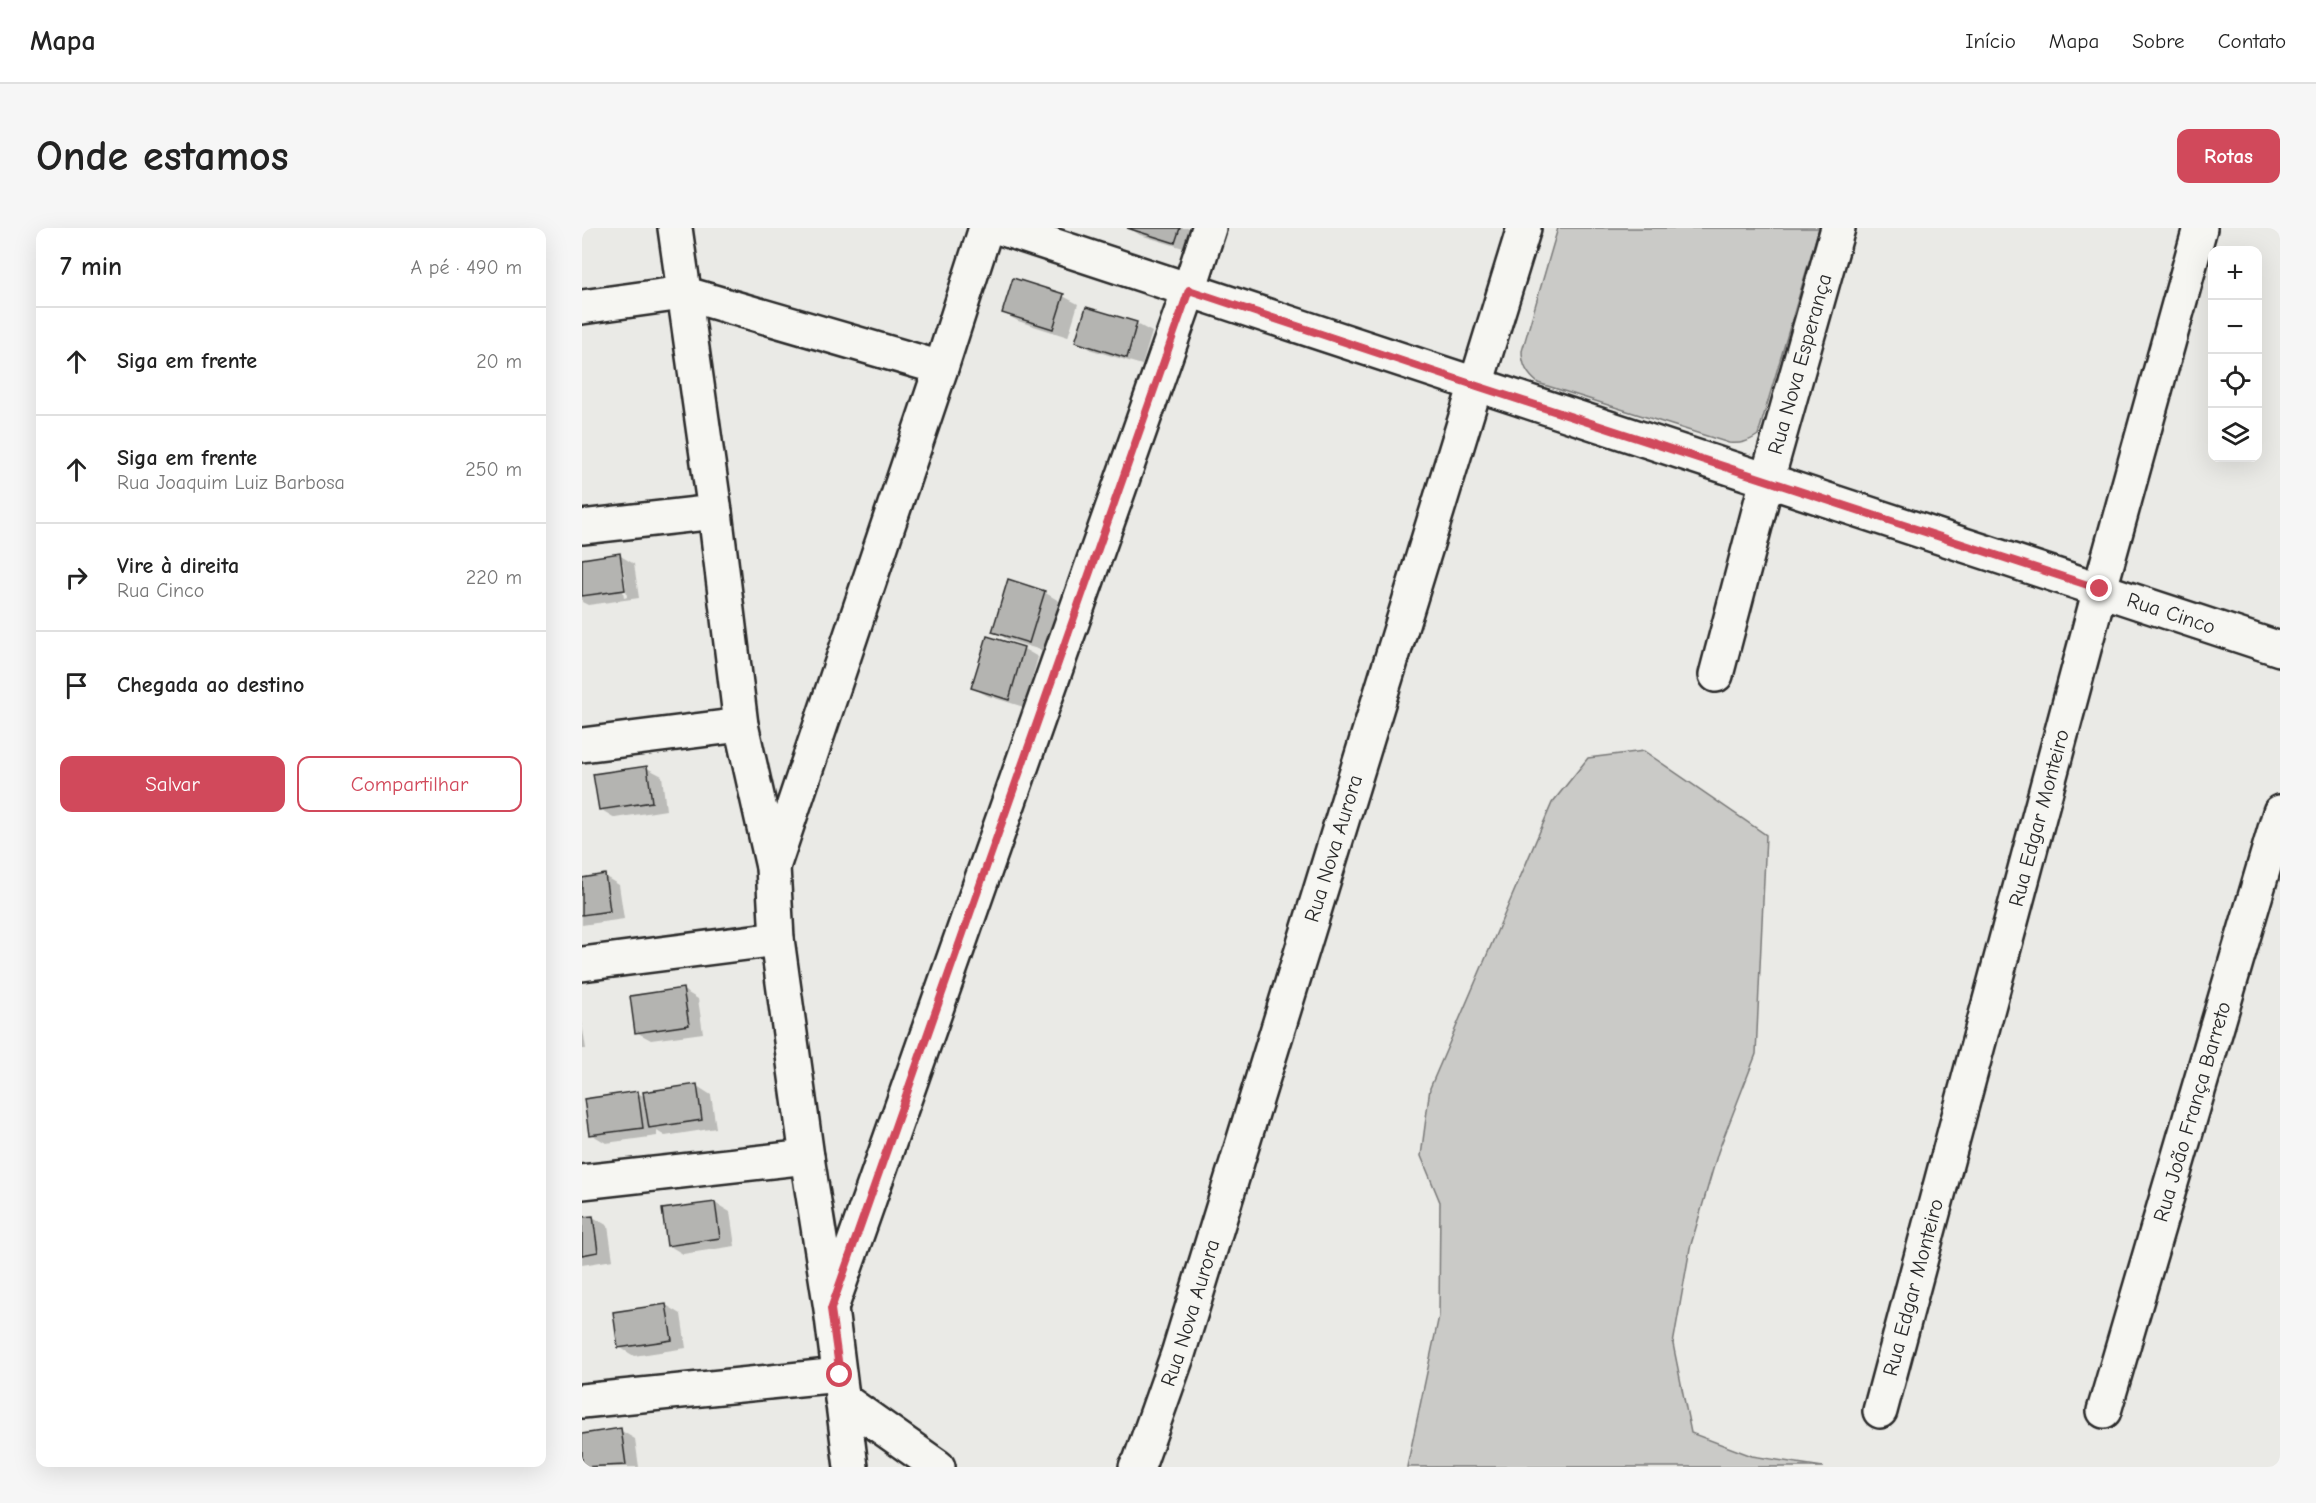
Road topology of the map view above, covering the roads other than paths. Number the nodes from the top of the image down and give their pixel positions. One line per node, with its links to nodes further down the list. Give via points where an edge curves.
1 (675, 228): 9 (street)
2 (986, 228): 11 (street)
3 (1001, 228): 8 (street, Rua Cinco)
4 (1209, 228): 8 (street)
5 (1524, 228): 12 (street, Rua Nova Aurora)
6 (1838, 228): 13 (street, Rua Nova Esperança)
7 (2200, 228): 16 (street, Rua Edgar Monteiro)
8 (1189, 290): 12 (street, Rua Cinco); 27 (street)
9 (683, 293): 10 (street); 11 (street); 14 (street)
10 (582, 307)
11 (941, 368): 22 (street)
12 (1477, 386): 13 (street, Rua Cinco); 34 (street, Rua Nova Aurora, via 1182,1342)
13 (1767, 480): 16 (street, Rua Cinco); 18 (street, Rua Nova Esperança)
14 (715, 512): 15 (street); 19 (street)
15 (582, 527)
16 (2100, 589): 17 (street, Rua Cinco); 30 (street, Rua Edgar Monteiro)
17 (2280, 649)
18 (1716, 675)
19 (741, 725): 20 (street); 22 (street)
20 (582, 745)
21 (2280, 812): 31 (street, Rua João França Barreto)
22 (773, 867): 23 (street)
23 (777, 939): 24 (street); 25 (street)
24 (582, 964)
25 (807, 1156): 26 (street); 27 (street)
26 (582, 1182)
27 (831, 1309): 28 (street)
28 (841, 1387): 29 (street); 32 (street); 33 (street, via 899,1442)
29 (582, 1401)
30 (1880, 1411)
31 (2104, 1411)
32 (850, 1467)
33 (938, 1467)
34 (1136, 1467)

